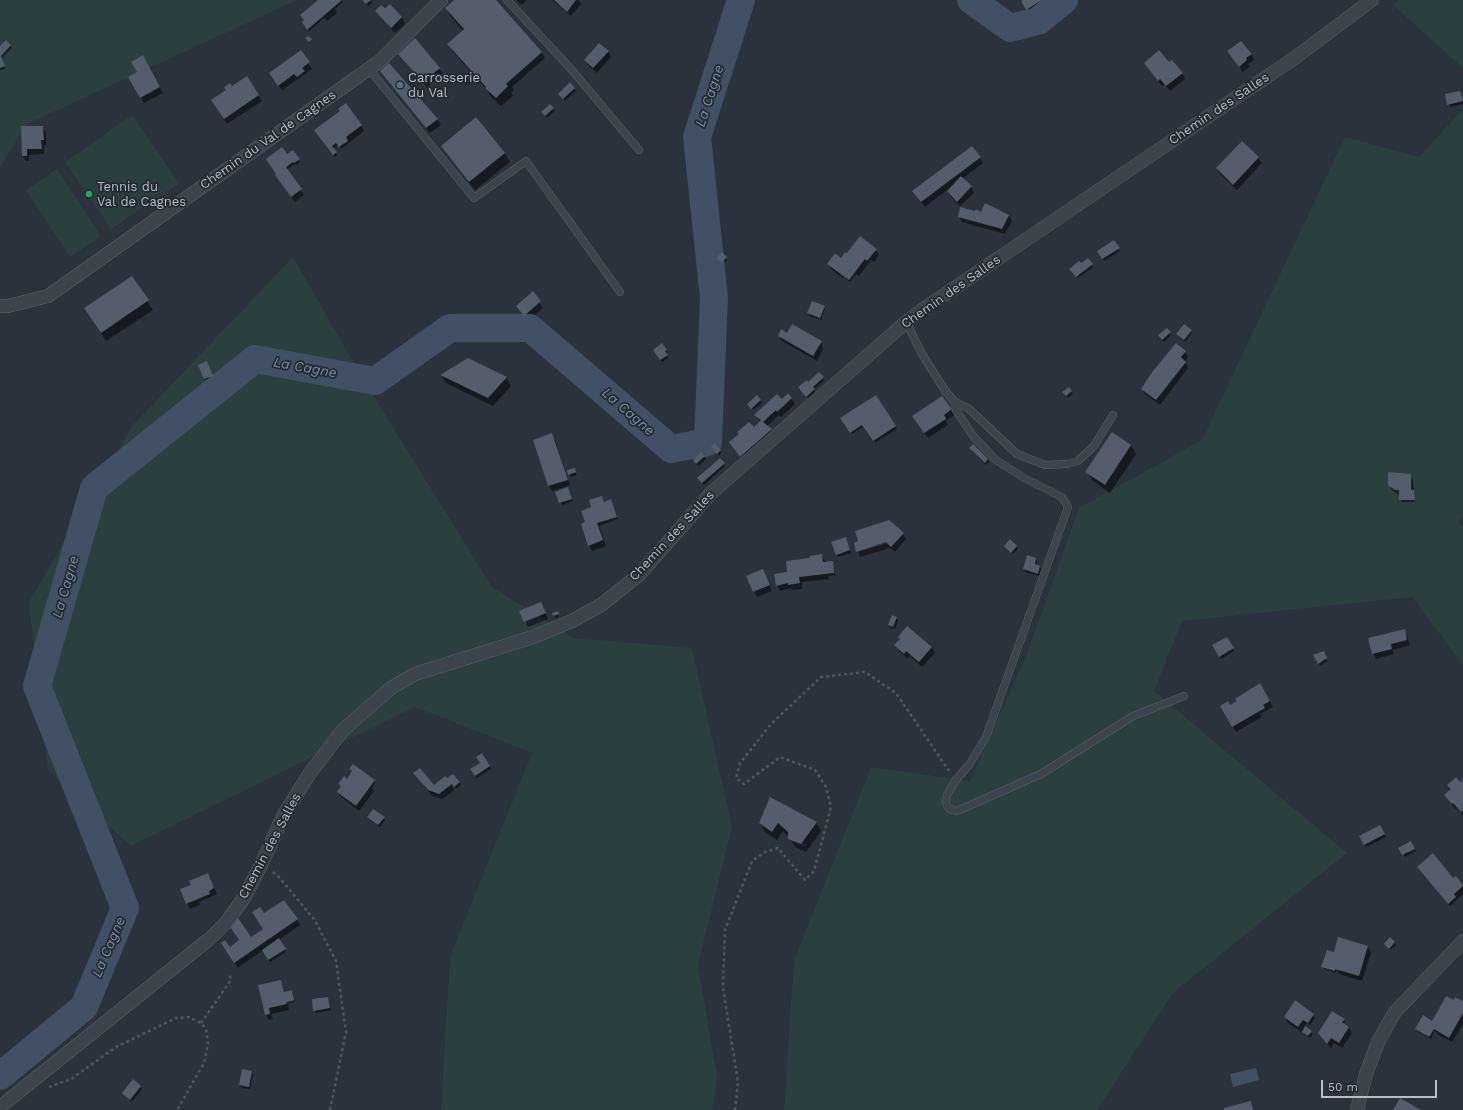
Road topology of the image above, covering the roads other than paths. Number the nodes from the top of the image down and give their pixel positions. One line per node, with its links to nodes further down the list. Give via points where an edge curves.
1 (441, 0): 4 (street, Chemin du Val de Cagnes)
2 (507, 0): 5 (lane, via 571,69)
3 (1372, 0): 8 (street, Chemin des Salles, via 1289,61)
4 (369, 69): 6 (lane, via 474,198 526,161); 7 (street, Chemin du Val de Cagnes, via 48,296)
5 (639, 150)
6 (620, 292)
7 (0, 306)
8 (906, 322): 9 (lane, via 922,354); 13 (street, Chemin des Salles, via 710,494 640,574 601,605 572,621 533,637 415,674 391,688 343,730 310,773 282,816 244,898 220,930)
9 (955, 402): 10 (lane, via 968,408 1017,454 1045,465 1078,461 1094,446); 11 (lane, via 956,410 973,436 996,460 1024,478 1062,497 1068,507 986,737 947,795 946,803 949,809 957,811 1041,774 1133,716)
10 (1113, 415)
11 (1184, 696)
12 (1463, 941): 14 (street, via 1395,1012 1378,1042)
13 (0, 1107)
14 (1357, 1110)

